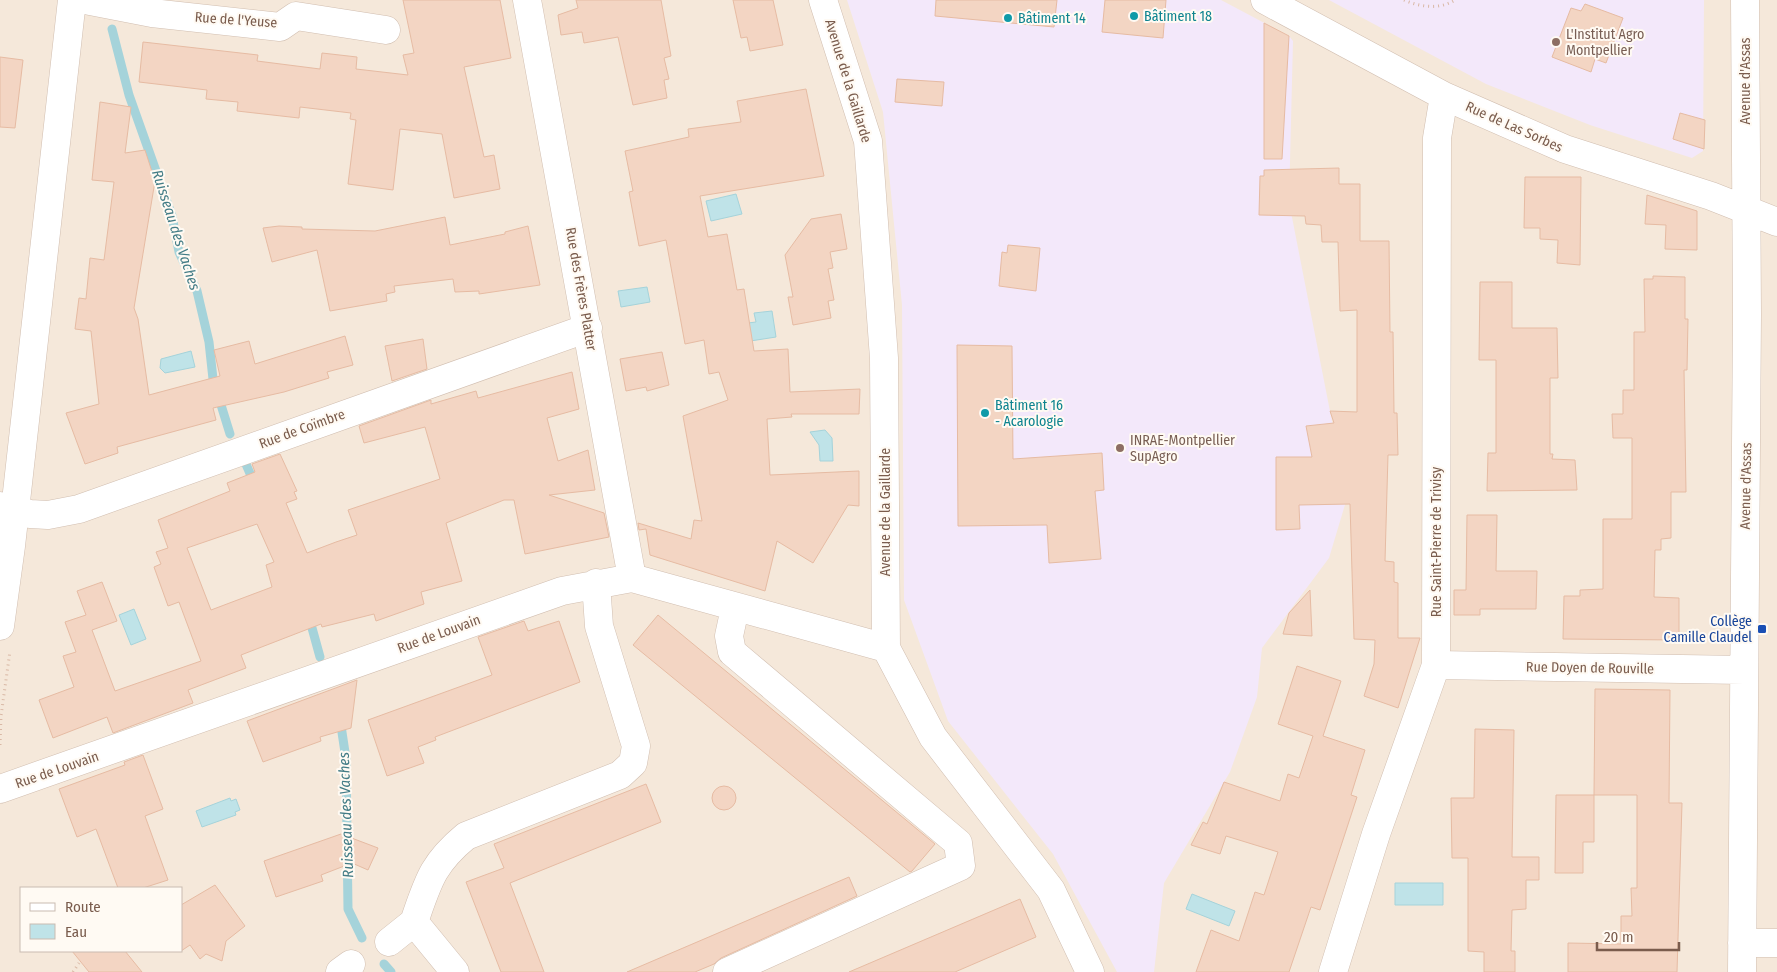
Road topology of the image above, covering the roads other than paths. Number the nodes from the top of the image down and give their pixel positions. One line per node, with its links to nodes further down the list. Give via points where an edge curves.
1 (72, 0): 13 (street)
2 (85, 0): 7 (street, Rue de l'Yeuse, via 152,13 280,27)
3 (527, 0): 12 (street, Rue des Frères Platter)
4 (823, 0): 18 (street, Avenue de la Gaillarde, via 868,140 884,358)
5 (1264, 0): 9 (street, Rue de Las Sorbes)
6 (1745, 0): 10 (street, Avenue d'Assas)
7 (297, 8): 8 (street, Rue de l'Yeuse)
8 (386, 30)
9 (1444, 96): 10 (street, Rue de Las Sorbes, via 1565,149); 19 (street, Rue Saint-Pierre de Trivisy, via 1437,138)
10 (1745, 209): 11 (street, Rue de Las Sorbes); 20 (street, Avenue d'Assas, via 1748,304)
11 (1777, 222)
12 (588, 328): 13 (street, Rue de Coïmbre, via 79,509 48,515); 14 (street, Rue des Frères Platter)
13 (8, 508): 17 (street)
14 (632, 578): 15 (street, Rue de Louvain); 16 (street, Rue de Louvain)
15 (596, 583): 21 (street, Rue de Louvain, via 553,594); 22 (street, via 599,626 636,746 633,763 620,774 466,836 447,852 432,872)
16 (735, 608): 18 (street, Rue de Louvain); 27 (street, via 729,636 732,652 958,843 961,866)
17 (0, 626)
18 (886, 648): 28 (street, Avenue de la Gaillarde, via 933,738 1051,890)
19 (1436, 665): 20 (street, Rue Doyen de Rouville); 29 (street, Rue Saint-Pierre de Trivisy, via 1376,834)
20 (1744, 670): 24 (street, Avenue d'Assas)
21 (0, 789)
22 (414, 922): 23 (street); 26 (street)
23 (389, 942)
24 (1742, 943): 25 (street); 30 (street, Avenue d'Assas)
25 (1777, 943)
26 (455, 972)
27 (727, 972)
28 (1090, 972)
29 (1333, 972)
30 (1742, 972)

